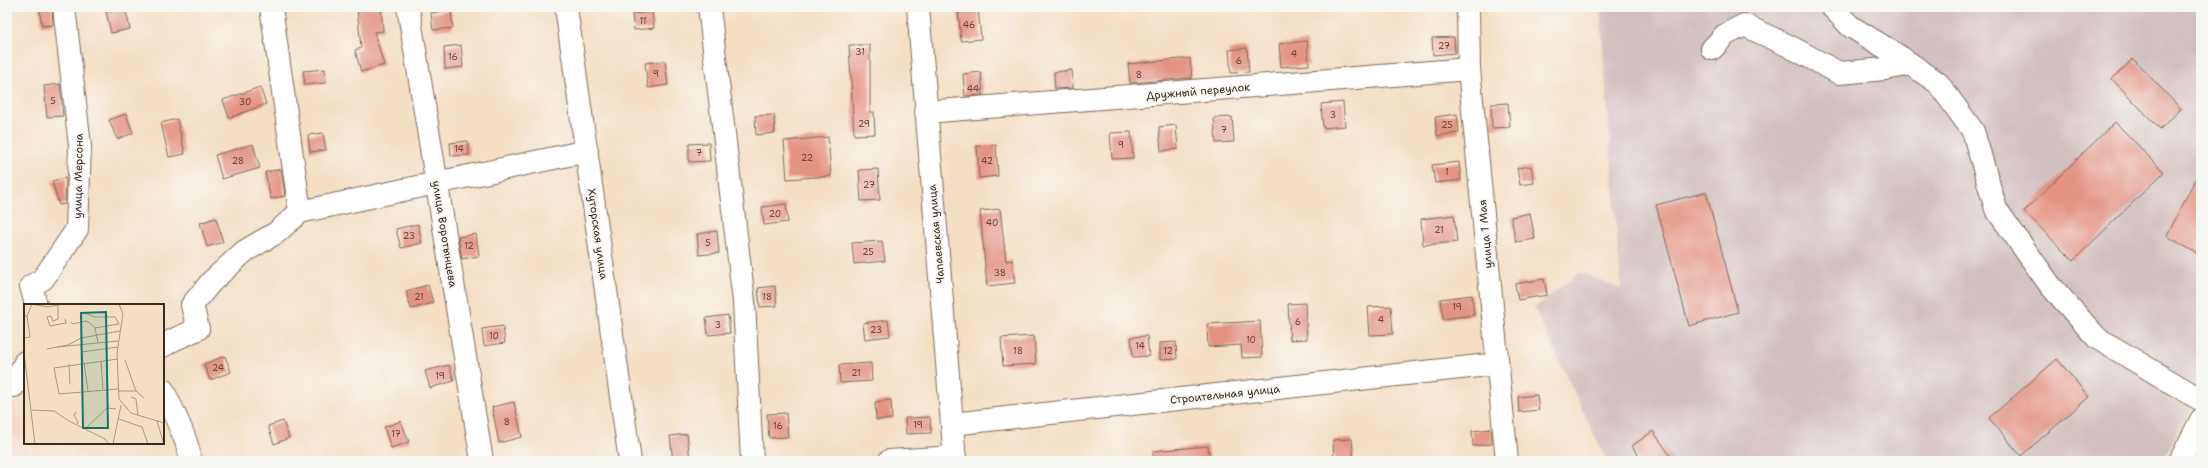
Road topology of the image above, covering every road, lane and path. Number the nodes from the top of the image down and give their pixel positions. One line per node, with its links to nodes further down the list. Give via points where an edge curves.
1 (64, 7): 16 (street, улица Мерсона, via 80,146 77,229 43,279 31,286)
2 (271, 7): 15 (street)
3 (408, 7): 14 (street, улица Воротынцева)
4 (566, 7): 13 (street, Хуторская улица)
5 (709, 7): 29 (street, via 744,302)
6 (918, 7): 12 (street, Чапаевская улица)
7 (1468, 7): 11 (street, улица 1 Мая)
8 (1832, 7): 10 (street, via 1850,26)
9 (1712, 49): 10 (street, via 1725,35 1744,25 1790,46 1839,73 1885,70)
10 (1911, 64): 22 (street, via 1938,83 1973,131 1996,209 2050,285 2097,338)
11 (1469, 70): 12 (street, Дружный переулок); 19 (street, улица 1 Мая)
12 (926, 112): 24 (street, Чапаевская улица)
13 (586, 151): 14 (street); 28 (street, Хуторская улица)
14 (437, 183): 15 (street); 27 (street, улица Воротынцева)
15 (300, 212): 17 (street, via 276,233 245,251 212,281 192,305 198,329)
16 (36, 304)
17 (164, 345)
18 (24, 364): 20 (street)
19 (1497, 364): 24 (street, Строительная улица); 31 (street, улица 1 Мая)
20 (14, 386)
21 (164, 392): 26 (street, via 191,456)
22 (2201, 400)
23 (2201, 420): 32 (street)
24 (952, 424): 25 (street, Чапаевская улица)
25 (955, 459): 30 (street)
26 (190, 461)
27 (482, 461)
28 (630, 461)
29 (752, 461)
30 (889, 461)
31 (1507, 461)
32 (2180, 461)

